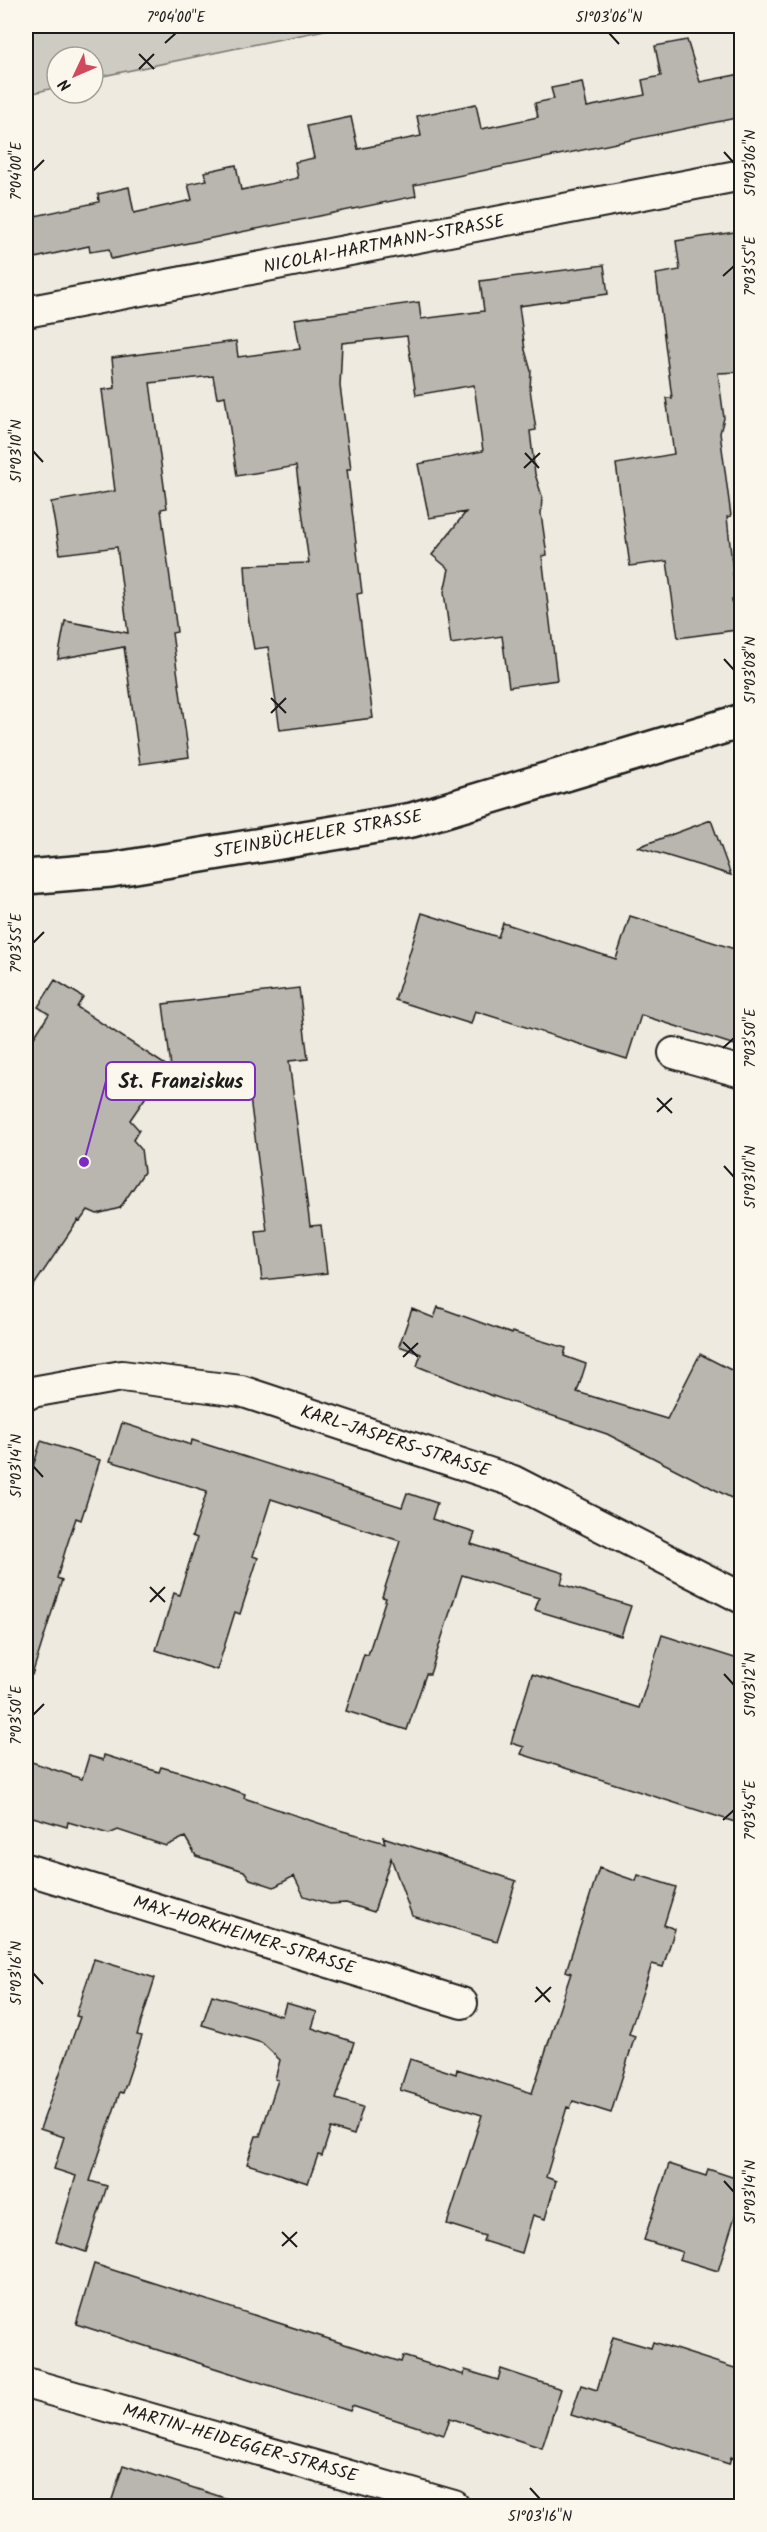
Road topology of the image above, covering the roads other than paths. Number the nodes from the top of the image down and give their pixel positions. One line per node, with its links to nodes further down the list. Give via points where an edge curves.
1 (741, 175): 2 (street, NICOLAI-HARTMANN-STRASSE)
2 (26, 312)
3 (741, 721): 4 (street, STEINBÜCHELER STRASSE, via 412,820 111,870)
4 (26, 877)
5 (674, 1053): 6 (street)
6 (741, 1072)
7 (26, 1395): 8 (street, KARL-JASPERS-STRASSE, via 122,1376 241,1391 513,1481)
8 (741, 1598)
9 (26, 1869): 10 (street, MAX-HORKHEIMER-STRASSE)
10 (462, 2003)
11 (26, 2383): 12 (street, MARTIN-HEIDEGGER-STRASSE)
12 (454, 2506)

